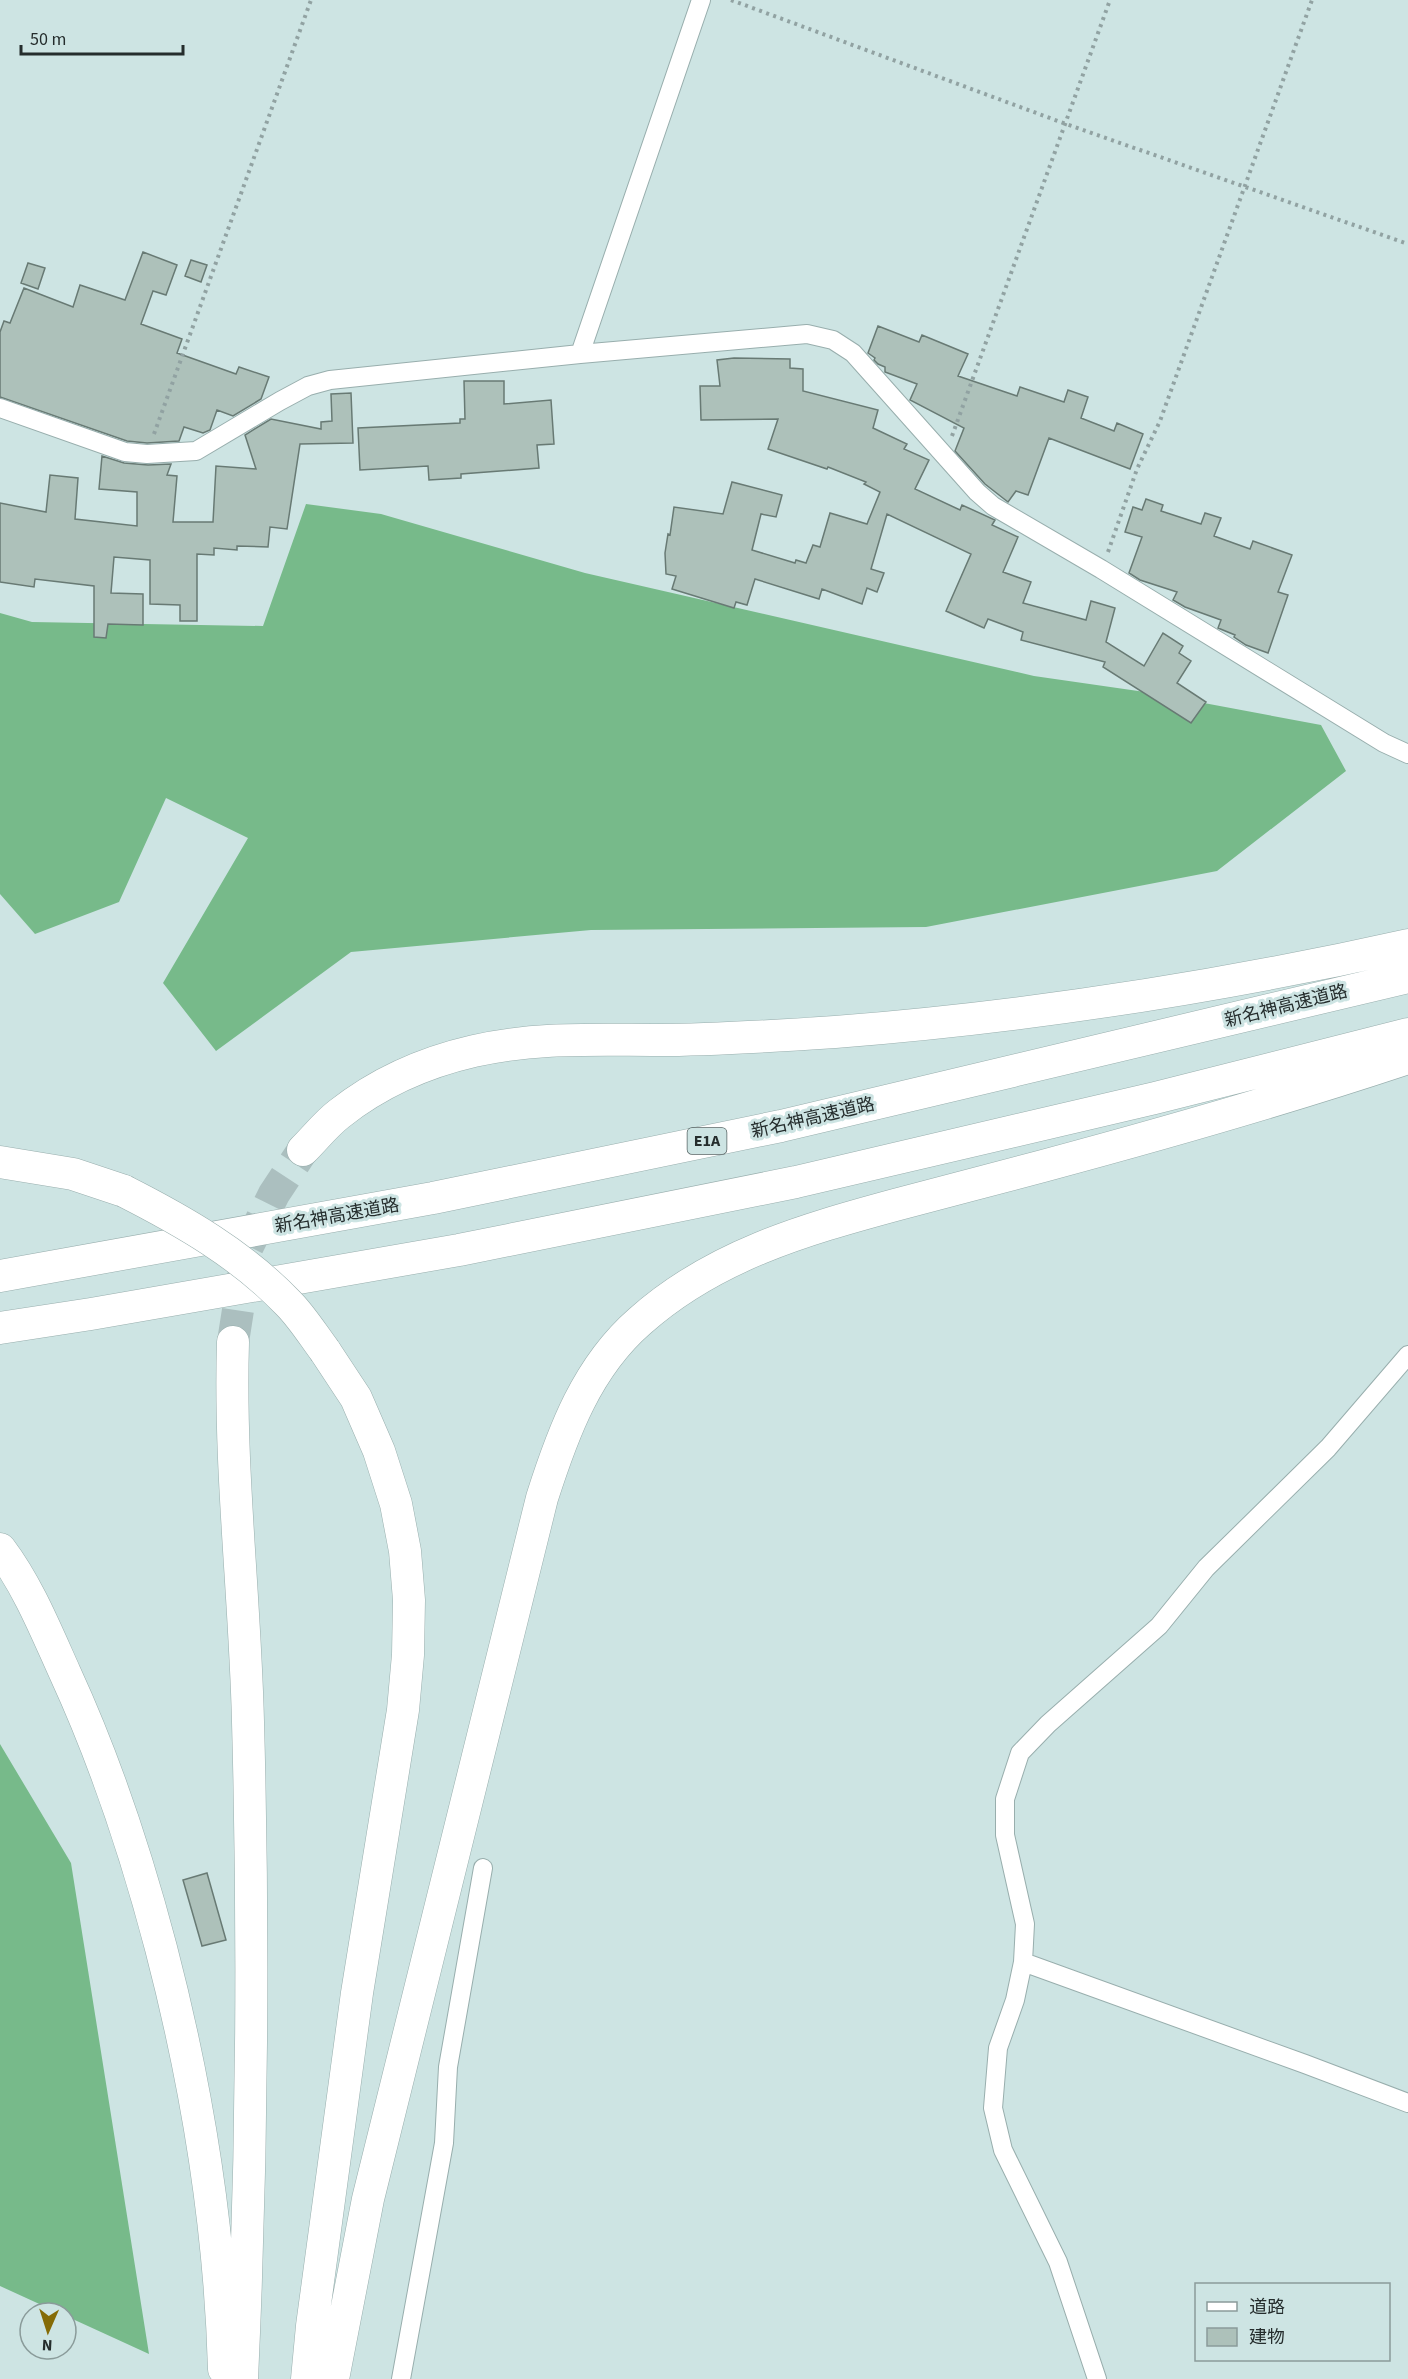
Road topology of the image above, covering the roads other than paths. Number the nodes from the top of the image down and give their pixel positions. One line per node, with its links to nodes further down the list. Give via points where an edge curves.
1 (701, 0): 2 (street)
2 (580, 354): 3 (street, via 330,380 308,386 196,451 125,452); 4 (street, via 807,334 833,340 853,353 993,507)
3 (0, 408)
4 (1408, 754)
5 (1408, 945): 9 (highway, via 1263,975 943,1021 743,1037 526,1042 474,1051 427,1065 379,1086 338,1114)
6 (1408, 977): 11 (highway, 新名神高速道路 / E1A, via 781,1126 433,1198)
7 (1408, 1034): 12 (highway, via 795,1182 447,1252)
8 (1408, 1058): 22 (highway, via 1317,1089 820,1225 766,1244 716,1267 674,1293 638,1322 607,1357 576,1406 542,1498 368,2199)
9 (303, 1150)
10 (0, 1162): 21 (highway, bridge, via 73,1174 124,1191 202,1234 256,1274 289,1304 356,1398 396,1504 409,1600 403,1710 357,1993)
11 (0, 1276)
12 (0, 1328)
13 (233, 1342): 20 (highway, via 253,1952)
14 (1408, 1355): 17 (street, via 1328,1448 1206,1568 1159,1626 1020,1753 1005,1799 1005,1835 1025,1924)
15 (0, 1549): 19 (highway, via 33,1604 90,1727 124,1818 151,1909 194,2090 208,2176 219,2269)
16 (483, 1868): 23 (street, via 448,2067 444,2143)
17 (1023, 1962): 18 (street); 24 (street, via 998,2048 993,2108 1003,2150 1058,2262)
18 (1408, 2103)
19 (224, 2379)
20 (242, 2379)
21 (307, 2379)
22 (333, 2379)
23 (401, 2379)
24 (1097, 2379)

